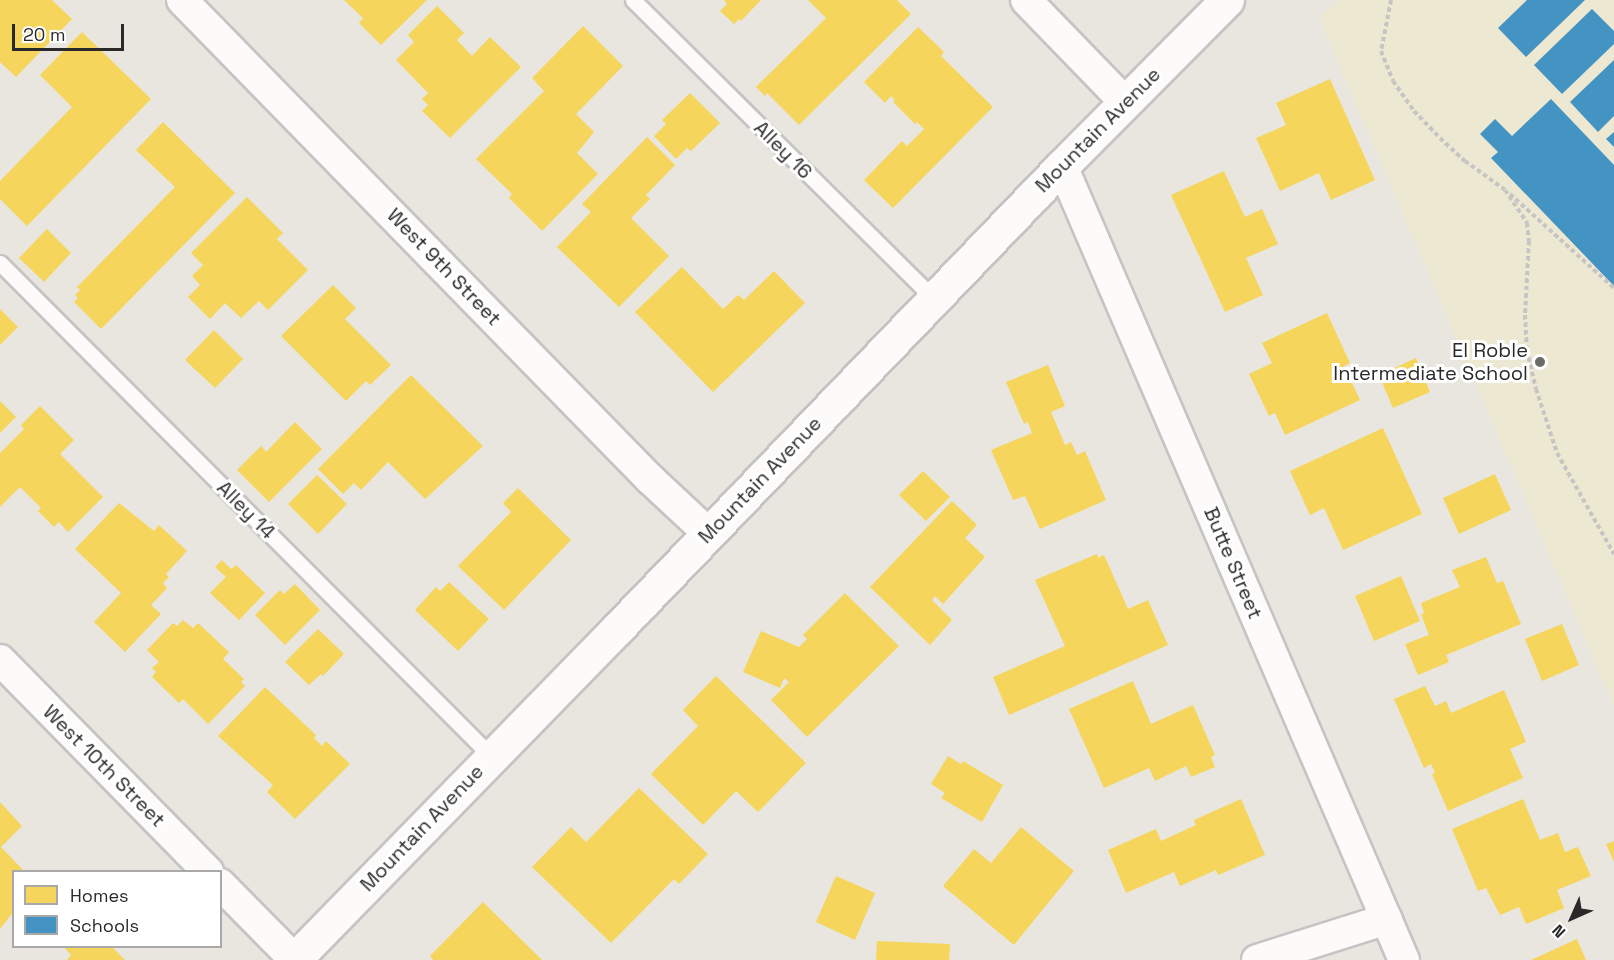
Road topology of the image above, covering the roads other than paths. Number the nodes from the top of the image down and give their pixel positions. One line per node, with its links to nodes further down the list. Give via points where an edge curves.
1 (182, 0): 9 (street, West 9th Street, via 650,479)
2 (633, 0): 8 (lane, Alley 16)
3 (1026, 0): 5 (street)
4 (1227, 0): 5 (main road, Mountain Avenue)
5 (1125, 102): 6 (main road, Mountain Avenue)
6 (1062, 166): 8 (main road, Mountain Avenue); 14 (street, Butte Street)
7 (0, 263): 11 (lane, Alley 14)
8 (934, 299): 9 (main road, Mountain Avenue)
9 (708, 533): 11 (main road, Mountain Avenue)
10 (0, 660): 12 (street, West 10th Street)
11 (492, 757): 15 (main road, Mountain Avenue)
12 (206, 870)
13 (222, 886): 15 (street)
14 (1387, 919): 16 (street); 17 (street, Butte Street)
15 (295, 960)
16 (1257, 960)
17 (1404, 960)

